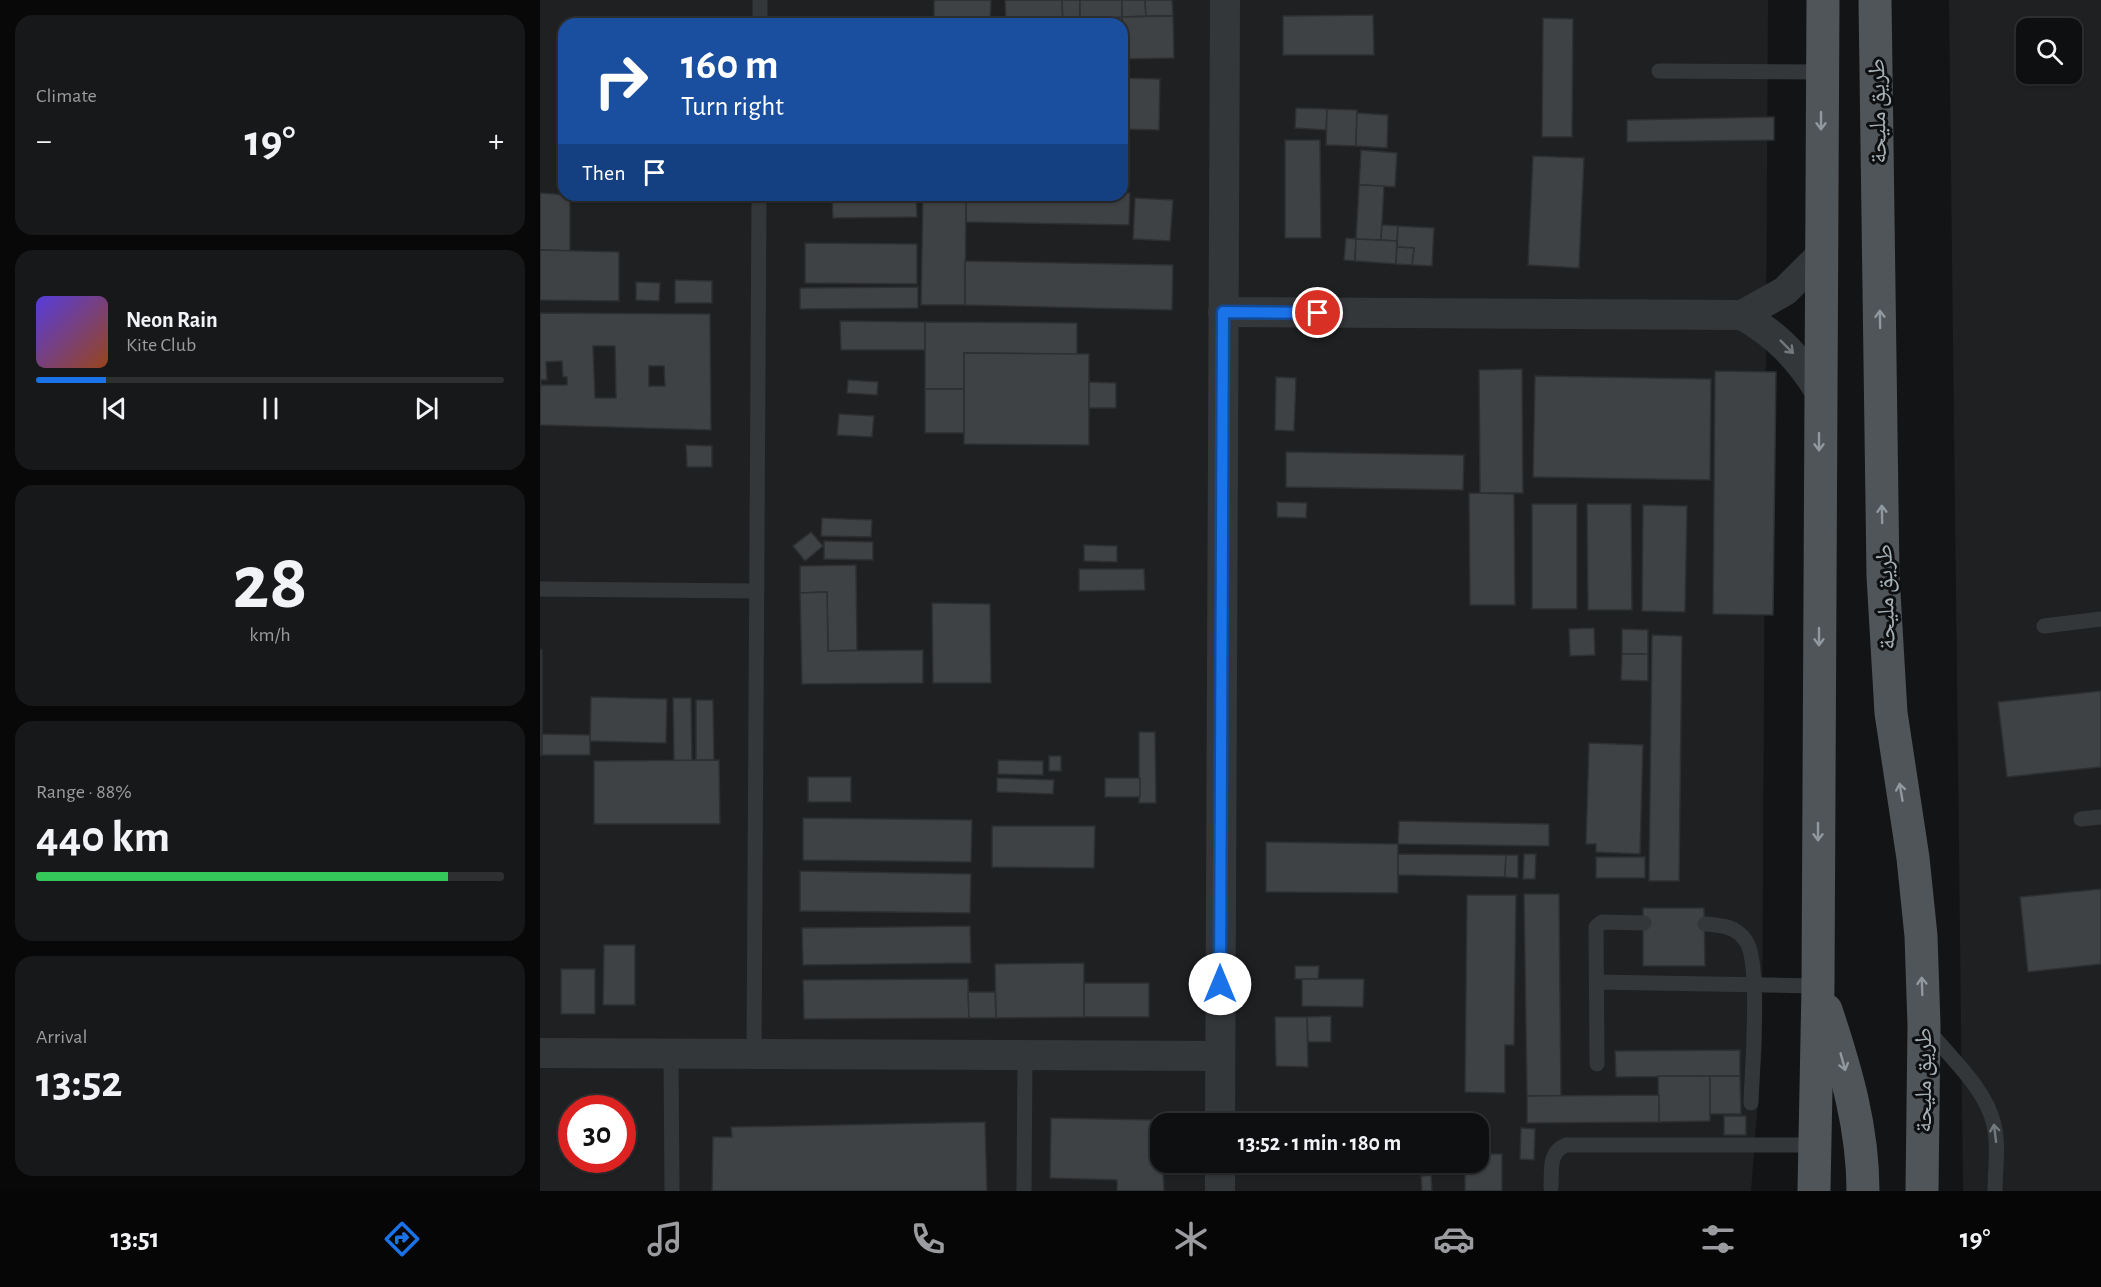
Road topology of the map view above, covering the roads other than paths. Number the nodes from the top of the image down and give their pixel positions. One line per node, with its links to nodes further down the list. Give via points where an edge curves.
1 (760, 0): 5 (lane)
2 (1225, 0): 10 (street)
3 (1823, 0): 7 (main road)
4 (1875, 0): 24 (main road, طريق مليحة, one-way to 4, via 1921,936 1891,713 1886,645)
5 (760, 18)
6 (1659, 71): 7 (lane)
7 (1822, 72): 9 (main road, one-way to 9)
8 (759, 201): 14 (lane)
9 (1820, 256): 11 (street, via 1785,291); 12 (main road)
10 (1223, 312): 11 (street); 29 (street)
11 (1742, 315): 12 (street, one-way to 12, via 1787,346)
12 (1820, 392): 23 (main road, one-way to 23)
13 (540, 589): 14 (lane)
14 (757, 591): 27 (lane)
15 (2101, 619): 16 (lane)
16 (2044, 626)
17 (2101, 817): 18 (lane)
18 (2081, 819)
19 (1644, 923): 21 (lane, via 1598,924)
20 (1704, 924): 22 (lane, via 1724,925 1745,940 1751,951)
21 (1597, 982): 22 (lane); 30 (lane)
22 (1753, 983): 23 (lane); 31 (lane)
23 (1818, 986): 33 (main road); 40 (main road, one-way to 40, via 1852,1095 1860,1137)
24 (1924, 1025): 41 (main road, طريق مليحة); 42 (lane, one-way to 24, via 1996,1144 1991,1112)
25 (540, 1053): 26 (street)
26 (671, 1054): 27 (street); 36 (lane)
27 (754, 1054): 28 (street)
28 (1025, 1055): 29 (street); 37 (lane)
29 (1220, 1056): 32 (street)
30 (1597, 1065)
31 (1751, 1103)
32 (1220, 1113)
33 (1815, 1144): 35 (lane, via 1566,1145 1553,1156); 39 (main road)
34 (1220, 1173): 38 (street)
35 (1551, 1187)
36 (672, 1191)
37 (1024, 1191)
38 (1220, 1191)
39 (1814, 1191)
40 (1863, 1191)
41 (1922, 1191)
42 (1995, 1191)

